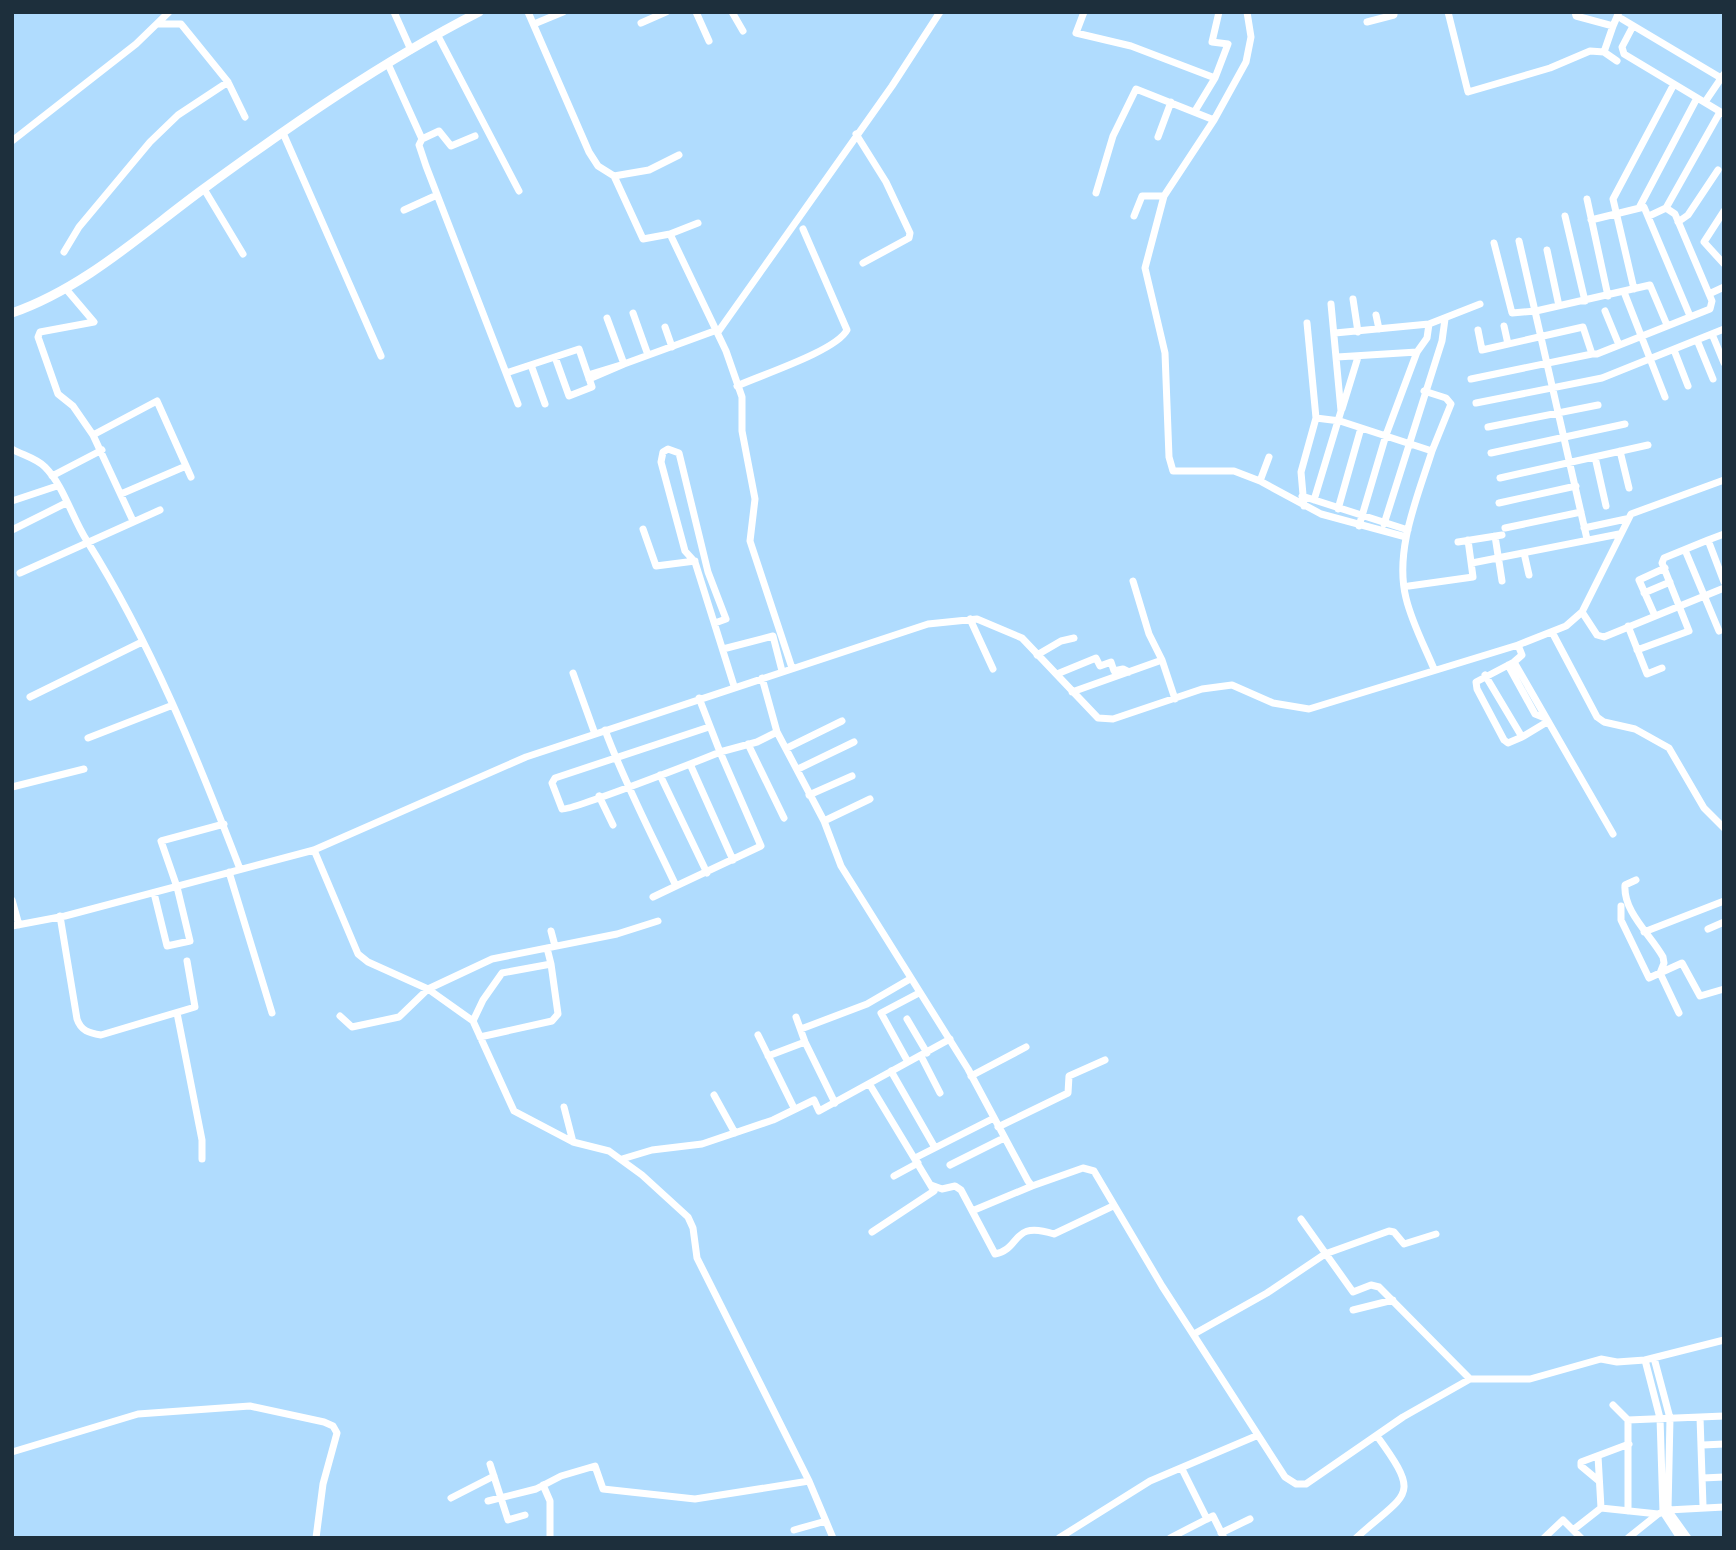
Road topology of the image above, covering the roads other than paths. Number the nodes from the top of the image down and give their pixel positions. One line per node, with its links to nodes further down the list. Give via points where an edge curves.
1 (169, 12): 19 (street)
2 (394, 12): 26 (street)
3 (479, 12): 24 (street)
4 (528, 12): 20 (street)
5 (563, 12): 20 (street)
6 (666, 12): 18 (street)
7 (696, 12): 25 (street)
8 (732, 12): 23 (street)
9 (940, 12): 41 (street)
10 (1084, 12): 31 (street, via 1076,33 1131,46)
11 (1219, 12): 31 (street, via 1212,42 1228,44)
12 (1247, 12): 39 (street, via 1250,50)
13 (1394, 12): 17 (street)
14 (1448, 12): 27 (street, via 1468,92 1584,53)
15 (1575, 12): 21 (street)
16 (1620, 16): 21 (street); 22 (street)
17 (1367, 22)
18 (641, 23)
19 (159, 24): 32 (street, via 181,24); 45 (street)
20 (534, 24): 48 (street, via 589,152 598,166)
21 (1613, 26): 27 (street)
22 (1633, 26): 30 (street); 33 (street, via 1622,47 1624,54)
23 (743, 32)
24 (436, 34): 26 (street); 50 (street)
25 (709, 41)
26 (411, 50): 29 (street)
27 (1604, 52): 28 (street)
28 (1617, 61)
29 (388, 64): 40 (street); 44 (street)
30 (1722, 76): 34 (street)
31 (1215, 78): 36 (street)
32 (228, 82): 38 (street); 71 (street, via 178,115 150,142 79,227)
33 (1674, 84): 34 (street); 58 (street, via 1614,194)
34 (1701, 100): 37 (street); 55 (street)
35 (1171, 102): 36 (street); 43 (street); 51 (street, via 1136,89 1114,136)
36 (1195, 111): 39 (street)
37 (1722, 113): 56 (street)
38 (245, 117)
39 (1214, 120): 53 (street)
40 (283, 133): 49 (street); 116 (street)
41 (856, 134): 73 (street, via 910,233 909,238); 102 (street)
42 (475, 136): 44 (street, via 451,146 439,131)
43 (1158, 138)
44 (422, 139): 52 (street, via 419,145)
45 (12, 141)
46 (679, 156): 48 (street, via 649,170)
47 (1718, 170): 64 (street, via 1688,215)
48 (614, 176): 67 (street, via 643,239)
49 (204, 188): 72 (street); 76 (street)
50 (519, 191)
51 (1096, 193)
52 (437, 195): 57 (street); 125 (street)
53 (1164, 196): 59 (street, via 1142,196); 163 (street, via 1145,268 1165,353 1173,471 1234,471)
54 (1587, 199): 63 (street)
55 (1640, 206): 58 (street); 61 (street)
56 (1666, 208): 61 (street); 64 (street)
57 (404, 211)
58 (1615, 213): 63 (street); 77 (street)
59 (1134, 216)
60 (1565, 216): 82 (street)
61 (1649, 216): 91 (street)
62 (1722, 217): 74 (street, via 1704,242)
63 (1591, 220): 80 (street)
64 (1678, 222): 79 (street)
65 (698, 223): 67 (street)
66 (803, 229): 129 (street, via 847,330 822,348)
67 (670, 234): 102 (street)
68 (1519, 241): 86 (street)
69 (1494, 243): 86 (street, via 1508,309 1517,315)
70 (1547, 250): 85 (street)
71 (64, 252)
72 (243, 254)
73 (863, 263)
74 (1724, 264)
75 (1724, 287): 79 (street)
76 (66, 289): 88 (street); 145 (street, via 94,322 40,332 38,337 58,394 73,406)
77 (1634, 289): 78 (street); 96 (street, via 1650,285)
78 (1624, 292): 80 (street); 106 (street)
79 (1709, 294): 91 (street, via 1710,309)
80 (1608, 296): 82 (street)
81 (1353, 299): 103 (street)
82 (1585, 301): 85 (street)
83 (1331, 304): 104 (street)
84 (1480, 304): 93 (street)
85 (1559, 306): 86 (street)
86 (1536, 311): 107 (street)
87 (1605, 311): 110 (street)
88 (12, 313)
89 (634, 313): 115 (street)
90 (1377, 315): 100 (street)
91 (1690, 316): 96 (street)
92 (607, 318): 123 (street)
93 (1445, 319): 95 (street); 132 (street)
94 (1307, 323): 140 (street)
95 (1429, 324): 100 (street); 113 (street, via 1427,338)
96 (1667, 325): 106 (street)
97 (1504, 326): 109 (street)
98 (665, 327): 111 (street)
99 (1724, 329): 105 (street)
100 (1379, 330): 103 (street)
101 (1478, 330): 109 (street, via 1478,351)
102 (718, 331): 111 (street); 129 (street)
103 (1358, 332): 104 (street)
104 (1335, 333): 117 (street)
105 (1712, 334): 108 (street); 122 (street)
106 (1641, 336): 110 (street); 120 (street)
107 (1542, 337): 109 (street); 114 (street, via 1581,323); 121 (street)
108 (1697, 340): 112 (street); 128 (street)
109 (1508, 344)
110 (1619, 345): 114 (street)
111 (672, 347): 115 (street)
112 (1674, 349): 120 (street); 131 (street)
113 (1417, 352): 119 (street); 146 (street)
114 (1592, 354): 121 (street)
115 (648, 355): 123 (street)
116 (382, 356)
117 (1337, 356): 119 (street); 138 (street)
118 (555, 357): 124 (street); 126 (street, via 579,349); 126 (street, via 569,396 592,387)
119 (1358, 357): 138 (street)
120 (1649, 359): 130 (street, via 1602,378); 133 (street)
121 (1548, 363): 127 (street); 130 (street)
122 (1724, 363)
123 (624, 364): 126 (street)
124 (531, 365): 125 (street); 136 (street)
125 (506, 373): 135 (street)
126 (589, 377)
127 (1471, 379)
128 (1713, 379)
129 (737, 386): 229 (street, via 744,405 742,431 755,499 751,541)
130 (1553, 386): 134 (street); 139 (street)
131 (1688, 386)
132 (1424, 391): 148 (street); 152 (street, via 1451,404)
133 (1665, 397)
134 (1476, 402)
135 (518, 404)
136 (545, 404)
137 (1598, 405): 139 (street)
138 (1341, 411): 141 (street)
139 (1559, 412): 143 (street); 147 (street)
140 (1316, 418): 141 (street); 168 (street, via 1301,472)
141 (1340, 421): 144 (street); 169 (street)
142 (1625, 424): 147 (street)
143 (1488, 427)
144 (1361, 428): 146 (street); 175 (street)
145 (93, 435): 151 (street); 158 (street, via 157,401)
146 (1386, 435): 148 (street); 178 (street)
147 (1565, 437): 154 (street); 157 (street)
148 (1410, 442): 152 (street); 181 (street)
149 (1648, 445): 153 (street)
150 (12, 449): 159 (street, via 37,460)
151 (102, 450): 159 (street); 167 (street)
152 (1432, 451): 186 (street)
153 (1620, 451): 156 (street); 166 (street)
154 (1491, 453)
155 (1269, 457): 163 (street)
156 (1595, 457): 157 (street); 174 (street)
157 (1570, 462): 161 (street); 165 (street)
158 (186, 466): 160 (street); 167 (street)
159 (52, 476): 164 (street)
160 (191, 477)
161 (1500, 478)
162 (1724, 480): 179 (street, via 1637,510)
163 (1260, 481): 173 (street)
164 (57, 486): 170 (street); 171 (street)
165 (1576, 486): 172 (street); 177 (street)
166 (1629, 488)
167 (121, 494): 180 (street)
168 (1302, 496): 169 (street); 173 (street)
169 (1314, 500): 175 (street)
170 (12, 501)
171 (66, 503): 185 (street); 193 (street)
172 (1499, 503)
173 (1304, 506): 182 (street)
174 (1606, 506)
175 (1338, 509): 178 (street)
176 (160, 510): 180 (street)
177 (1581, 512): 183 (street); 187 (street)
178 (1362, 516): 181 (street); 182 (street)
179 (1626, 519): 183 (street); 188 (street)
180 (133, 521): 193 (street)
181 (1384, 524): 186 (street)
182 (1359, 526): 186 (street)
183 (1584, 528): 190 (street)
184 (643, 529): 200 (street, via 656,566)
185 (12, 530)
186 (1407, 533): 232 (street, via 1406,599)
187 (1501, 533): 191 (street); 198 (street)
188 (1619, 534): 190 (street); 214 (street)
189 (1724, 534): 192 (street)
190 (1587, 539): 197 (street)
191 (1468, 540): 194 (street); 201 (street)
192 (1707, 540): 196 (street); 199 (street)
193 (87, 541): 203 (street); 222 (street, via 114,583)
194 (1458, 542)
195 (702, 548): 200 (street); 200 (street, via 679,453 668,449 661,462 685,551); 217 (street, via 726,619)
196 (1685, 550): 202 (street, via 1664,558); 212 (street)
197 (1524, 553): 198 (street); 204 (street)
198 (1498, 559): 201 (street); 206 (street)
199 (1720, 560): 208 (street)
200 (695, 562): 217 (street)
201 (1472, 563): 209 (street, via 1472,577)
202 (1665, 568): 207 (street); 211 (street, via 1639,580)
203 (20, 573)
204 (1529, 575)
205 (1133, 581): 227 (street)
206 (1502, 582)
207 (1670, 582): 211 (street); 213 (street)
208 (1724, 582)
209 (1409, 586)
210 (1724, 588): 212 (street)
211 (1644, 593): 215 (street)
212 (1704, 597): 213 (street); 219 (street)
213 (1680, 606): 215 (street); 225 (street, via 1689,631)
214 (1582, 612): 218 (street, via 1601,637); 220 (street)
215 (1655, 616): 218 (street)
216 (970, 619): 226 (street, via 1022,638); 229 (street, via 928,624); 231 (street)
217 (715, 623): 224 (street)
218 (1628, 626): 225 (street)
219 (1719, 631)
220 (1552, 632): 223 (street); 272 (street, via 1597,716 1635,729 1669,748 1704,808)
221 (1074, 638): 226 (street)
222 (142, 642): 241 (street); 244 (street)
223 (1518, 645): 228 (street, via 1522,654); 232 (street)
224 (723, 649): 233 (street, via 773,636); 239 (street)
225 (1637, 650): 230 (street, via 1647,674)
226 (1037, 655): 236 (street)
227 (1162, 660): 234 (street); 243 (street)
228 (1511, 664): 237 (street); 245 (street)
229 (792, 668): 233 (street)
230 (1662, 668)
231 (993, 669)
232 (1434, 669): 243 (street, via 1309,709 1273,703 1232,685)
233 (782, 671): 238 (street)
234 (1129, 672): 236 (street, via 1123,668 1114,671 1111,662 1100,666 1096,658); 240 (street)
235 (573, 673): 250 (street)
236 (1057, 674): 240 (street)
237 (1485, 675): 251 (street); 251 (street, via 1476,682 1477,689 1504,740 1508,743)
238 (762, 678): 239 (street); 249 (street)
239 (734, 686): 242 (street)
240 (1072, 692): 243 (street, via 1098,718 1113,719)
241 (30, 697)
242 (699, 698): 247 (street); 248 (street)
243 (1175, 699)
244 (173, 705): 252 (street); 270 (street)
245 (1546, 720): 251 (street); 273 (street)
246 (842, 721): 255 (street)
247 (709, 727): 256 (street); 257 (street)
248 (605, 730): 250 (street); 257 (street)
249 (777, 732): 254 (street); 255 (street)
250 (595, 734): 274 (street, via 476,778)
251 (1522, 737)
252 (88, 738)
253 (854, 742): 260 (street)
254 (748, 744): 256 (street); 268 (street)
255 (787, 748): 260 (street)
256 (720, 752): 258 (street); 275 (street, via 761,846)
257 (616, 757): 263 (street); 266 (street, via 552,780 565,810)
258 (690, 764): 261 (street); 275 (street)
259 (84, 769): 264 (street)
260 (798, 769): 265 (street)
261 (660, 775): 263 (street); 278 (street)
262 (852, 776): 265 (street)
263 (629, 785): 266 (street); 280 (street)
264 (12, 787)
265 (809, 795): 269 (street)
266 (599, 796): 271 (street)
267 (870, 799): 269 (street)
268 (784, 818)
269 (824, 821): 298 (street, via 841,866)
270 (224, 824): 276 (street); 281 (street, via 161,841)
271 (613, 825)
272 (1724, 828)
273 (1613, 834)
274 (314, 850): 276 (street); 299 (street, via 358,954)
275 (733, 860): 278 (street)
276 (240, 869): 277 (street)
277 (229, 872): 281 (street); 303 (street)
278 (707, 873): 280 (street)
279 (1636, 880): 293 (street, via 1624,887)
280 (676, 886): 283 (street)
281 (177, 887): 282 (street); 282 (street, via 191,935 187,942 167,946)
282 (154, 893): 287 (street)
283 (653, 897)
284 (12, 900): 290 (street)
285 (1724, 901): 293 (street)
286 (1621, 906): 297 (street, via 1621,919 1649,978)
287 (60, 916): 290 (street); 302 (street, via 80,1026 88,1033 101,1035)
288 (657, 921): 294 (street)
289 (1724, 922): 291 (street)
290 (16, 926)
291 (1708, 929)
292 (551, 931): 294 (street)
293 (1644, 932): 297 (street, via 1663,957)
294 (551, 947): 296 (street); 299 (street, via 492,959)
295 (187, 961): 302 (street, via 196,1005)
296 (551, 964): 308 (street, via 501,975); 311 (street, via 558,1014 552,1021)
297 (1660, 973): 300 (street, via 1682,963 1700,996); 304 (street)
298 (910, 979): 301 (street); 309 (street, via 867,1004)
299 (428, 989): 305 (street, via 405,1013 392,1019 352,1027); 308 (street)
300 (1724, 989)
301 (919, 993): 312 (street); 318 (street, via 881,1013)
302 (177, 1013): 333 (street)
303 (272, 1013)
304 (1679, 1013)
305 (340, 1016)
306 (796, 1017): 309 (street)
307 (907, 1019): 315 (street)
308 (473, 1021): 311 (street)
309 (800, 1029): 313 (street)
310 (758, 1035): 316 (street)
311 (480, 1037): 331 (street, via 514,1111)
312 (950, 1039): 315 (street); 320 (street)
313 (805, 1042): 316 (street); 324 (street)
314 (1026, 1047): 320 (street)
315 (924, 1055): 318 (street); 322 (street)
316 (768, 1056): 326 (street)
317 (1105, 1060): 328 (street, via 1069,1076 1068,1093)
318 (908, 1062): 319 (street)
319 (891, 1071): 321 (street); 332 (street)
320 (971, 1076): 327 (street)
321 (870, 1085): 324 (street); 335 (street)
322 (940, 1093)
323 (714, 1095): 329 (street)
324 (835, 1103): 326 (street, via 819,1111 814,1100)
325 (564, 1107): 331 (street)
326 (794, 1108): 329 (street)
327 (994, 1118): 328 (street); 332 (street)
328 (998, 1126): 330 (street)
329 (735, 1133): 334 (street)
330 (1004, 1138): 336 (street); 339 (street)
331 (573, 1142): 334 (street)
332 (934, 1146): 335 (street)
333 (202, 1159)
334 (622, 1159): 370 (street, via 688,1217 697,1258)
335 (916, 1160): 337 (street); 338 (street)
336 (950, 1165)
337 (894, 1176)
338 (931, 1185): 341 (street, via 942,1189 955,1186); 343 (street, via 933,1194)
339 (1032, 1186): 340 (street, via 1088,1168); 341 (street)
340 (1113, 1206): 341 (street, via 1054,1234 1038,1229 1024,1233 998,1254 980,1231); 348 (street)
341 (972, 1211)
342 (1301, 1219): 345 (street)
343 (873, 1232)
344 (1436, 1234): 345 (street, via 1404,1244 1392,1230)
345 (1325, 1254): 346 (street, via 1353,1292 1375,1285); 348 (street)
346 (1393, 1300): 347 (street); 351 (street)
347 (1353, 1310)
348 (1194, 1334): 358 (street)
349 (1724, 1340): 350 (street)
350 (1650, 1359): 351 (street, via 1601,1359 1530,1379); 355 (street); 356 (street)
351 (1470, 1379): 359 (street)
352 (1612, 1405): 357 (street)
353 (1724, 1416): 354 (street)
354 (1700, 1417): 356 (street); 362 (street)
355 (1660, 1418): 356 (street); 357 (street); 380 (street)
356 (1670, 1418): 380 (street)
357 (1628, 1420): 360 (street)
358 (1256, 1436): 359 (street, via 1285,1477 1300,1485); 366 (street)
359 (1377, 1436): 394 (street, via 1402,1470 1404,1494)
360 (1629, 1444): 364 (street); 379 (street)
361 (1724, 1444): 362 (street)
362 (1703, 1445): 369 (street)
363 (12, 1452): 389 (street, via 138,1414 250,1405 324,1422 337,1433 323,1484)
364 (1598, 1455): 371 (street); 371 (street, via 1580,1464)
365 (490, 1464): 367 (street)
366 (1182, 1469): 382 (street); 392 (street, via 1150,1481)
367 (494, 1476): 373 (street); 374 (street)
368 (1724, 1477): 369 (street)
369 (1703, 1478): 376 (street)
370 (809, 1481): 372 (street, via 695,1499 603,1489 594,1466); 384 (street)
371 (1599, 1481): 378 (street)
372 (543, 1485): 373 (street); 390 (street, via 550,1501)
373 (501, 1496): 375 (street); 381 (street, via 509,1524)
374 (451, 1498)
375 (488, 1501)
376 (1703, 1506): 377 (street); 380 (street)
377 (1724, 1507)
378 (1601, 1508): 379 (street); 386 (street)
379 (1628, 1511): 380 (street)
380 (1663, 1512): 388 (street); 397 (street); 398 (street)
381 (525, 1515)
382 (1207, 1519): 387 (street, via 1213,1516); 393 (street)
383 (1250, 1519): 387 (street)
384 (826, 1521): 385 (street); 391 (street)
385 (794, 1530)
386 (1573, 1530): 395 (street, via 1563,1520); 396 (street)
387 (1222, 1535)
388 (1633, 1536)
389 (316, 1538)
390 (550, 1538)
391 (833, 1538)
392 (1059, 1538)
393 (1170, 1538)
394 (1356, 1538)
395 (1544, 1538)
396 (1581, 1538)
397 (1680, 1538)
398 (1688, 1538)

